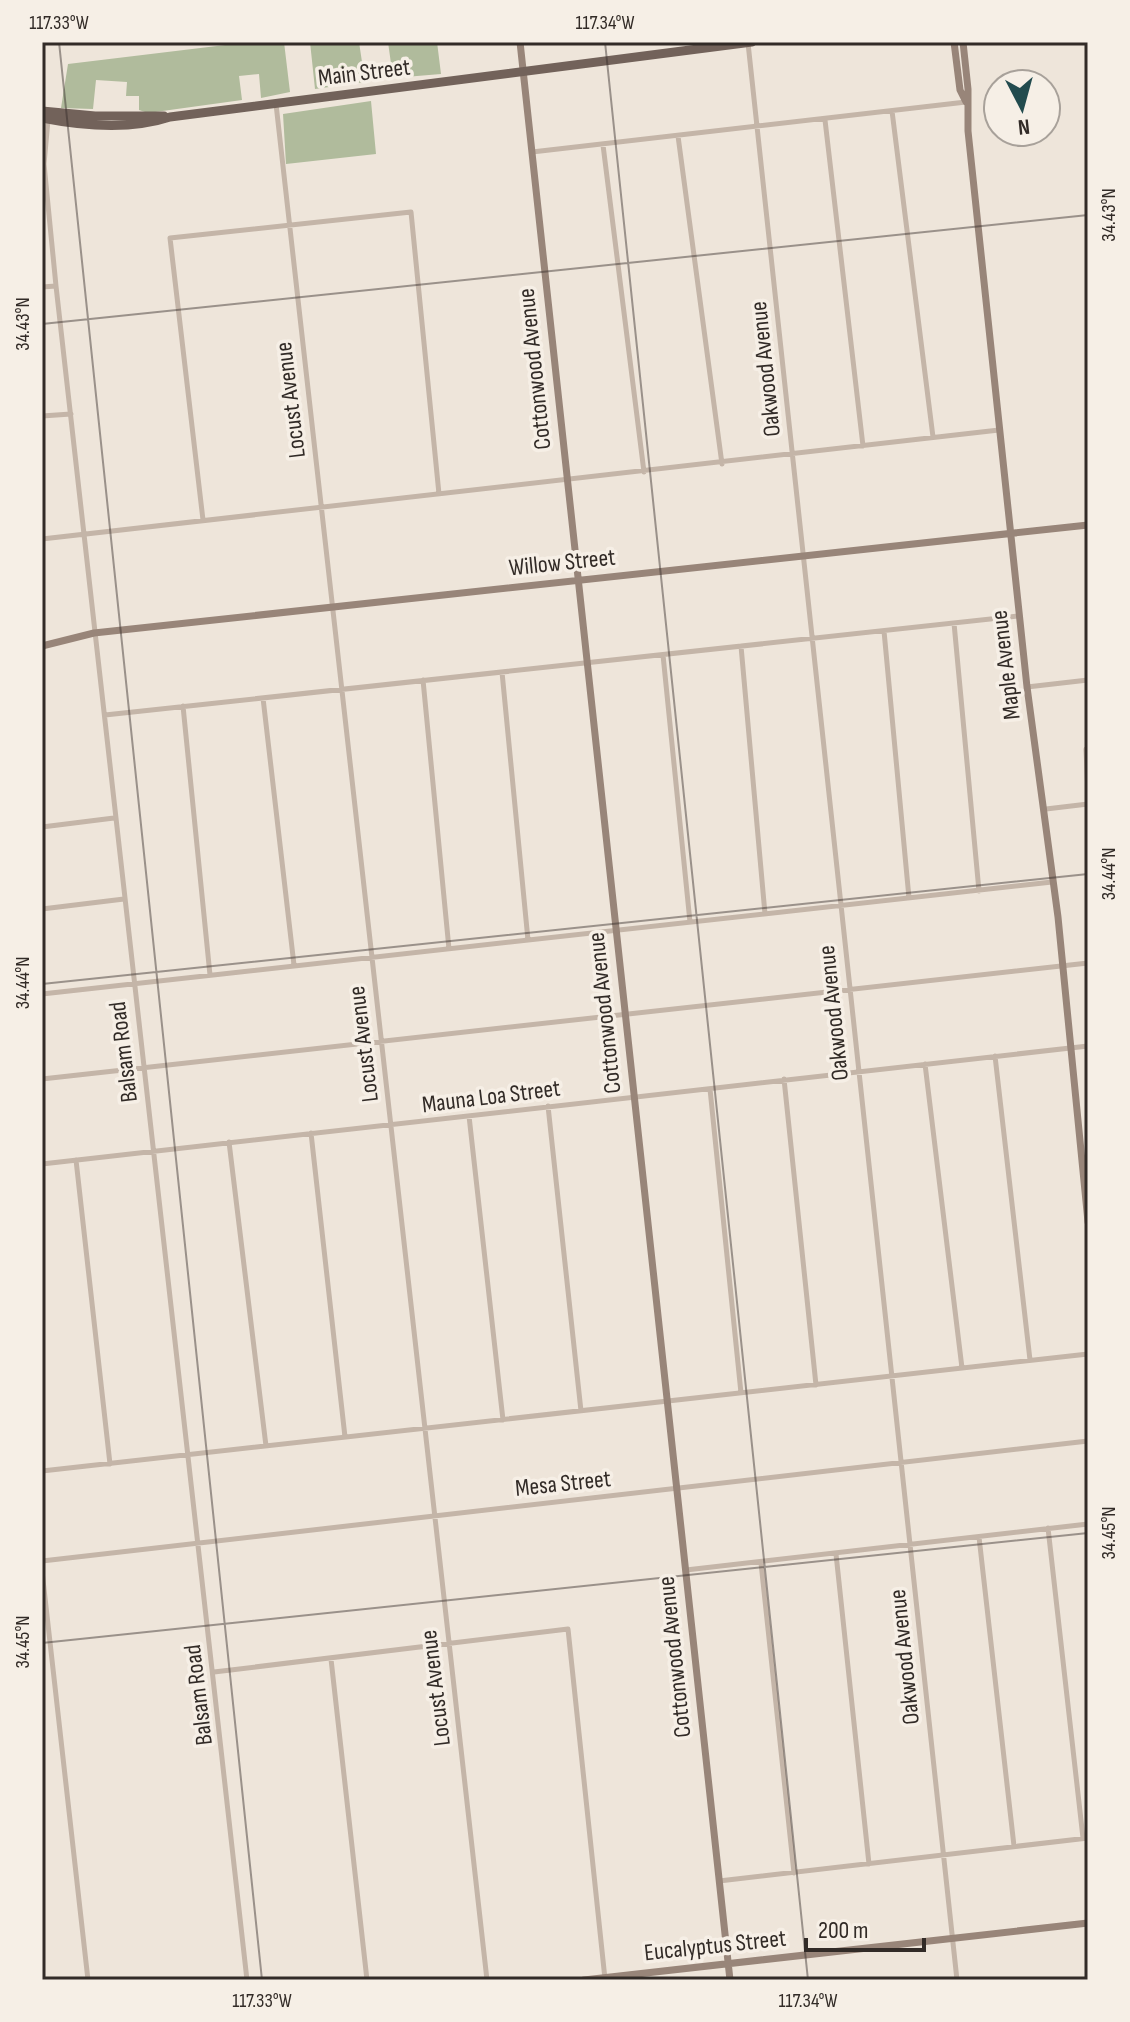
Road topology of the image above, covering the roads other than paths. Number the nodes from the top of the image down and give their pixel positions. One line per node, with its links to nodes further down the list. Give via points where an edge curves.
1 (520, 42): 5 (street, Cottonwood Avenue)
2 (749, 42): 5 (main road, Main Street); 12 (street, Oakwood Avenue)
3 (954, 42): 6 (street, Maple Avenue)
4 (963, 42): 6 (street, Maple Avenue)
5 (523, 72): 7 (main road, Main Street); 15 (street, Cottonwood Avenue)
6 (966, 102): 8 (street); 21 (street, Maple Avenue)
7 (276, 103): 10 (main road, Main Street); 16 (street, Locust Avenue)
8 (892, 111): 11 (street); 22 (street)
9 (44, 116): 10 (main road, Main Street); 10 (main road, Main Street, via 136,124); 17 (street, Balsam Road)
10 (172, 117)
11 (825, 120): 12 (street); 23 (street)
12 (757, 128): 13 (street); 24 (street, Oakwood Avenue)
13 (678, 136): 14 (street); 25 (street)
14 (603, 145): 15 (street); 26 (street)
15 (532, 152): 27 (street, Cottonwood Avenue)
16 (288, 225): 28 (street, via 411,212); 29 (street, Locust Avenue); 30 (street, via 170,238)
17 (56, 286): 18 (street); 19 (street, Balsam Road)
18 (42, 287)
19 (71, 414): 20 (street); 32 (street, Balsam Road)
20 (42, 416)
21 (999, 430): 22 (street); 33 (street, Maple Avenue)
22 (933, 437): 23 (street)
23 (863, 446): 24 (street)
24 (792, 455): 25 (street); 35 (street, Oakwood Avenue)
25 (722, 464): 26 (street)
26 (644, 472): 27 (street)
27 (566, 480): 28 (street); 36 (street, Cottonwood Avenue)
28 (439, 494): 29 (street)
29 (321, 508): 30 (street); 37 (street, Locust Avenue)
30 (203, 520): 32 (street)
31 (1088, 525): 33 (street, Willow Street)
32 (85, 533): 34 (street); 41 (street, Balsam Road)
33 (1011, 533): 35 (street, Willow Street); 38 (street, Maple Avenue)
34 (42, 539)
35 (803, 556): 36 (street, Willow Street); 42 (street, Oakwood Avenue)
36 (577, 580): 37 (street, Willow Street); 46 (street, Cottonwood Avenue)
37 (331, 608): 41 (street, Willow Street); 51 (street, Locust Avenue)
38 (1019, 616): 39 (street); 50 (street, Maple Avenue)
39 (954, 623): 40 (street); 62 (street)
40 (884, 631): 42 (street); 63 (street)
41 (94, 633): 43 (street, Willow Street); 54 (street, Balsam Road)
42 (811, 639): 44 (street); 65 (street, Oakwood Avenue)
43 (42, 646)
44 (741, 646): 45 (street); 67 (street)
45 (663, 655): 46 (street); 68 (street)
46 (586, 663): 47 (street); 69 (street, Cottonwood Avenue)
47 (502, 672): 48 (street); 70 (street)
48 (423, 680): 51 (street); 71 (street)
49 (1088, 680): 50 (street)
50 (1027, 687): 58 (street, Maple Avenue)
51 (340, 689): 52 (street); 72 (street, Locust Avenue)
52 (263, 698): 53 (street); 74 (street)
53 (183, 706): 54 (street); 76 (street)
54 (105, 715): 59 (street, Balsam Road)
55 (1086, 749): 56 (street)
56 (1088, 793)
57 (1088, 804): 58 (street)
58 (1046, 809): 61 (street, Maple Avenue)
59 (114, 818): 60 (street); 64 (street, Balsam Road)
60 (42, 827)
61 (1052, 882): 62 (street); 75 (street, Maple Avenue)
62 (979, 891): 63 (street)
63 (909, 898): 65 (street)
64 (125, 899): 66 (street); 77 (street, Balsam Road)
65 (841, 906): 67 (street); 78 (street, Oakwood Avenue)
66 (42, 909)
67 (765, 914): 68 (street)
68 (690, 922): 69 (street)
69 (615, 930): 70 (street); 80 (street, Cottonwood Avenue)
70 (528, 940): 71 (street)
71 (449, 949): 72 (street)
72 (370, 957): 74 (street); 81 (street, Locust Avenue)
73 (1088, 963): 75 (street)
74 (294, 965): 76 (street)
75 (1062, 965): 78 (street); 83 (street, Maple Avenue)
76 (210, 975): 77 (street)
77 (133, 983): 79 (street); 86 (street, Balsam Road)
78 (850, 988): 80 (street); 87 (street, Oakwood Avenue)
79 (42, 994)
80 (623, 1012): 81 (street); 91 (street, Cottonwood Avenue)
81 (380, 1040): 86 (street); 94 (street, Locust Avenue)
82 (1088, 1046): 83 (street, Mauna Loa Street)
83 (1070, 1048): 84 (street, Mauna Loa Street); 100 (street, Maple Avenue)
84 (995, 1056): 85 (street, Mauna Loa Street); 103 (street)
85 (925, 1064): 87 (street, Mauna Loa Street); 104 (street)
86 (144, 1067): 88 (street); 97 (street, Balsam Road)
87 (857, 1072): 89 (street, Mauna Loa Street); 105 (street, Oakwood Avenue)
88 (42, 1079)
89 (784, 1079): 90 (street, Mauna Loa Street); 106 (street)
90 (710, 1089): 91 (street, Mauna Loa Street); 107 (street)
91 (633, 1096): 92 (street, Mauna Loa Street); 108 (street, Cottonwood Avenue)
92 (548, 1106): 93 (street, Mauna Loa Street); 109 (street)
93 (469, 1116): 94 (street, Mauna Loa Street); 110 (street)
94 (391, 1126): 95 (street, Mauna Loa Street); 111 (street, Locust Avenue)
95 (311, 1133): 96 (street, Mauna Loa Street); 112 (street)
96 (229, 1142): 97 (street, Mauna Loa Street); 114 (street)
97 (153, 1153): 98 (street, Mauna Loa Street); 115 (street, Balsam Road)
98 (76, 1160): 99 (street, Mauna Loa Street); 117 (street)
99 (42, 1164)
100 (1087, 1201): 101 (street, Maple Avenue)
101 (1088, 1222)
102 (1088, 1354): 103 (street)
103 (1030, 1360): 104 (street)
104 (962, 1368): 105 (street)
105 (893, 1376): 106 (street); 116 (street, Oakwood Avenue)
106 (816, 1385): 107 (street)
107 (741, 1393): 108 (street)
108 (666, 1401): 109 (street); 119 (street, Cottonwood Avenue)
109 (581, 1411): 110 (street)
110 (503, 1420): 111 (street)
111 (424, 1428): 112 (street); 120 (street, Locust Avenue)
112 (345, 1437): 114 (street)
113 (1088, 1441): 116 (street, Mesa Street)
114 (266, 1446): 115 (street)
115 (188, 1455): 117 (street); 124 (street, Balsam Road)
116 (901, 1463): 119 (street, Mesa Street); 125 (street, Oakwood Avenue)
117 (110, 1464): 118 (street)
118 (42, 1471)
119 (676, 1488): 120 (street, Mesa Street); 129 (street, Cottonwood Avenue)
120 (434, 1515): 124 (street, Mesa Street); 131 (street, Locust Avenue)
121 (1088, 1524): 122 (street)
122 (1048, 1528): 123 (street); 134 (street)
123 (979, 1537): 125 (street); 135 (street)
124 (197, 1543): 127 (street, Mesa Street); 133 (street, Balsam Road)
125 (910, 1545): 126 (street); 136 (street, Oakwood Avenue)
126 (836, 1554): 128 (street); 137 (street)
127 (42, 1561)
128 (761, 1563): 129 (street); 138 (street)
129 (685, 1570): 139 (street, Cottonwood Avenue)
130 (42, 1571): 144 (street)
131 (447, 1644): 132 (street); 143 (street, via 568,1629); 147 (street, Locust Avenue)
132 (331, 1659): 133 (street); 146 (street)
133 (214, 1672): 145 (street, Balsam Road)
134 (1085, 1838): 135 (street)
135 (1014, 1846): 136 (street)
136 (944, 1854): 137 (street); 141 (street, Oakwood Avenue)
137 (869, 1864): 138 (street)
138 (794, 1873): 139 (street)
139 (719, 1881): 142 (street, Cottonwood Avenue)
140 (1088, 1923): 141 (street, Eucalyptus Street)
141 (953, 1938): 142 (street, Eucalyptus Street); 150 (street, Oakwood Avenue)
142 (728, 1964): 143 (street, Eucalyptus Street); 149 (street, Cottonwood Avenue)
143 (605, 1979): 148 (street, Eucalyptus Street)
144 (88, 1980)
145 (247, 1980)
146 (367, 1980)
147 (487, 1980)
148 (584, 1980)
149 (730, 1980)
150 (957, 1980)

